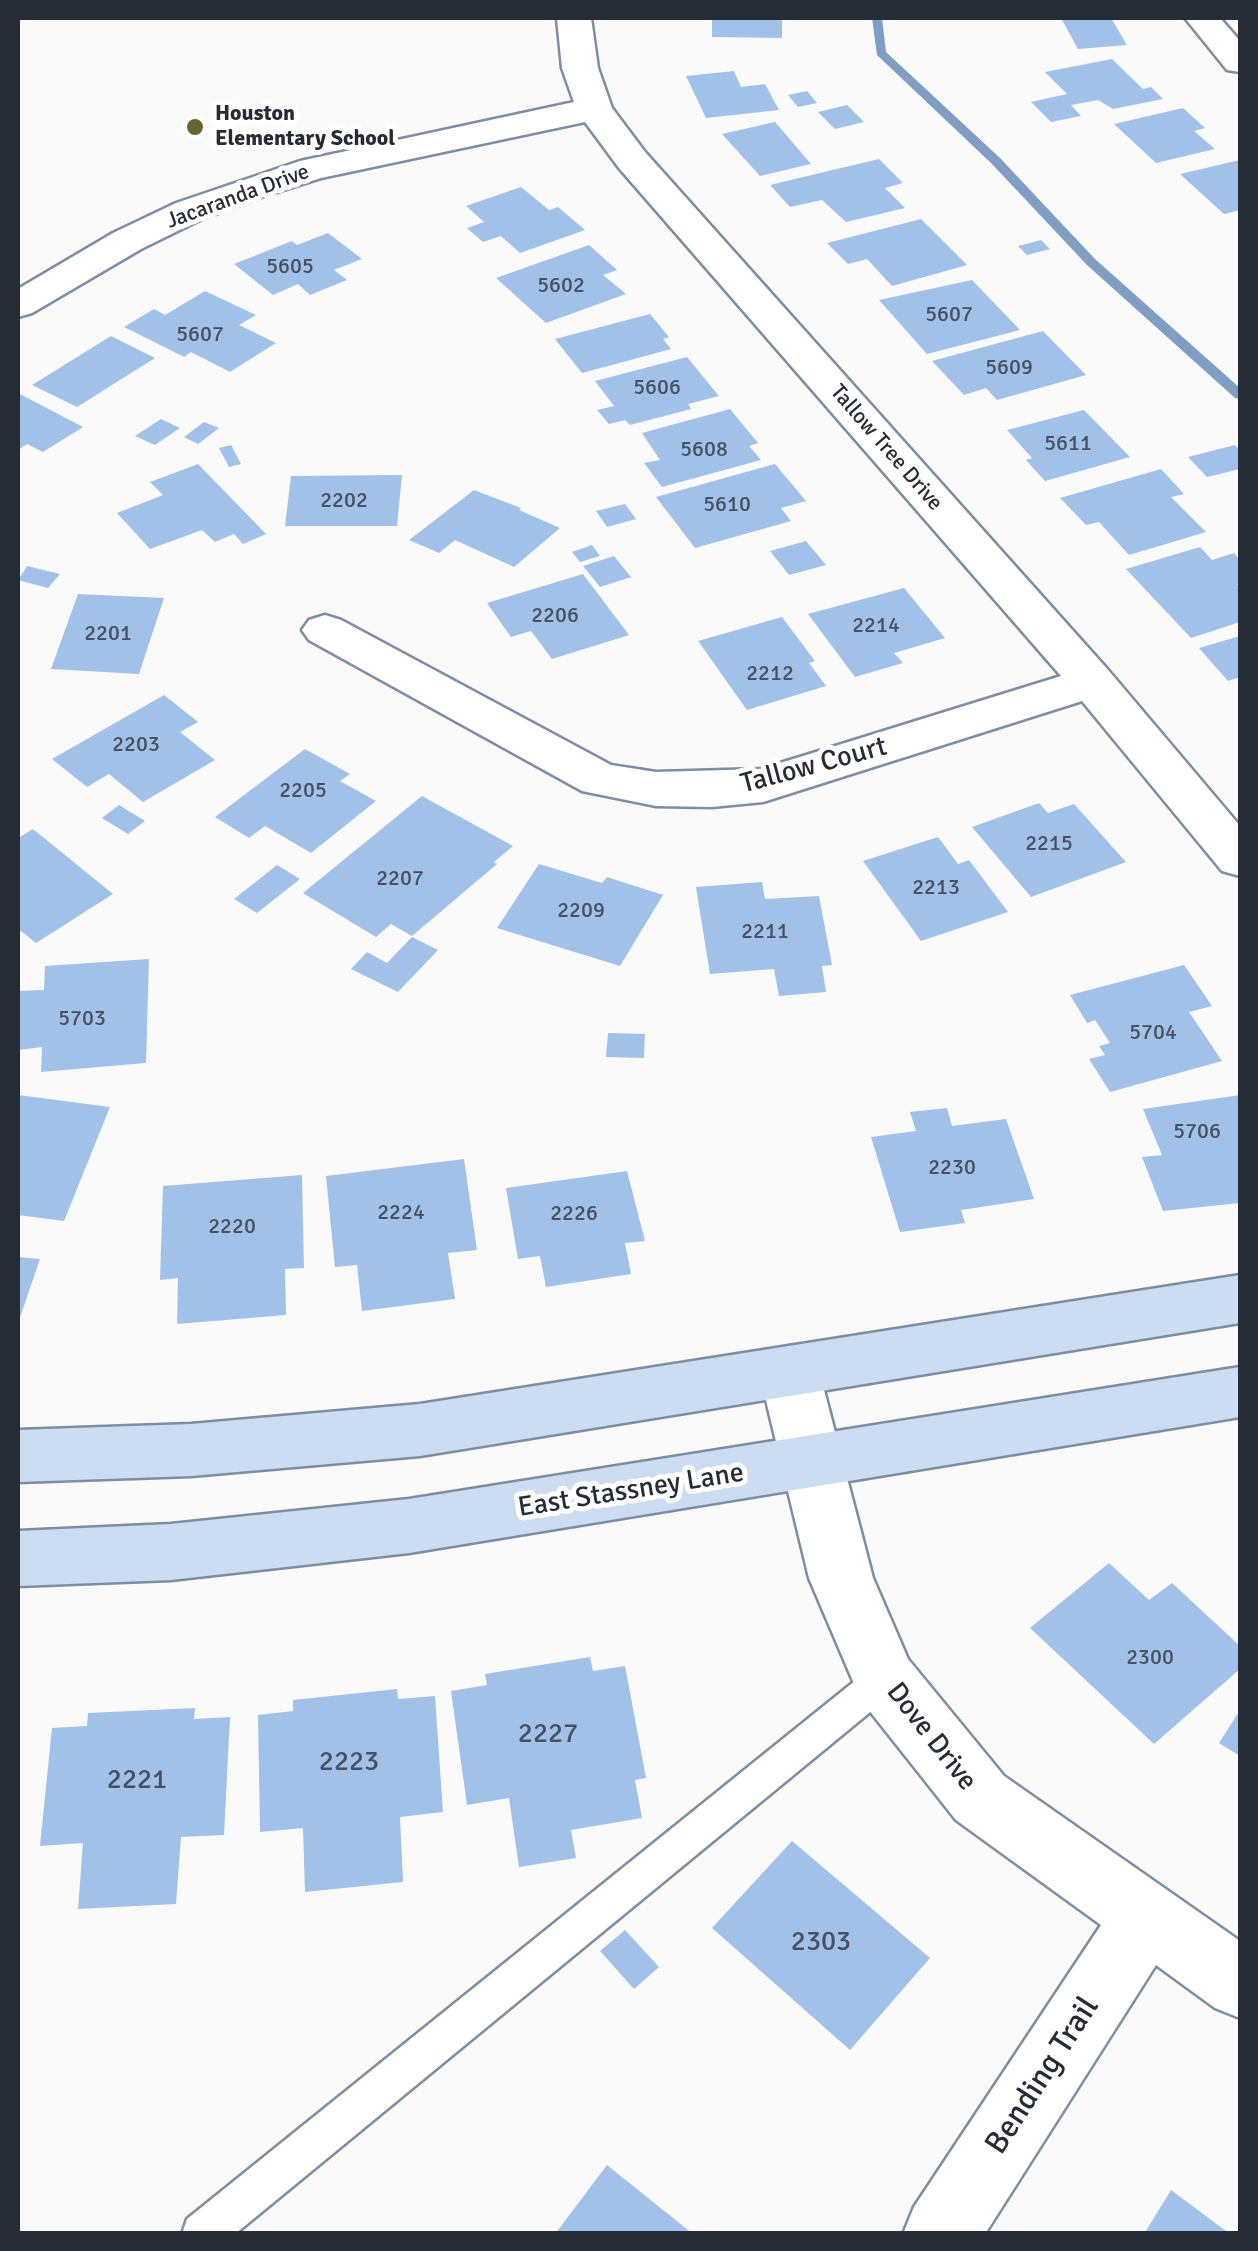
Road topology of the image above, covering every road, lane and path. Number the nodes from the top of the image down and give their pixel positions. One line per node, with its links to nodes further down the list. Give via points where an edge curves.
1 (574, 18): 4 (street, Tallow Tree Drive)
2 (1202, 18): 3 (street)
3 (1240, 62)
4 (594, 110): 5 (street, Jacaranda Drive, via 254,187 127,240); 7 (street, Tallow Tree Drive)
5 (18, 304)
6 (325, 630): 7 (street, Tallow Court, via 599,779 656,789 763,785)
7 (1092, 682): 8 (street, Tallow Tree Drive)
8 (1240, 859)
9 (1240, 1299): 10 (main road)
10 (788, 1371): 12 (main road, via 420,1430 190,1450); 13 (street, Dove Drive)
11 (1240, 1392): 13 (main road, East Stassney Lane)
12 (18, 1456)
13 (811, 1464): 14 (main road, East Stassney Lane, via 324,1536); 15 (street, Dove Drive, via 842,1578)
14 (18, 1560)
15 (884, 1679): 16 (street, Dove Drive, via 980,1798); 18 (lane)
16 (1146, 1919): 17 (street, Dove Drive); 19 (street, Bending Trail)
17 (1240, 1983)
18 (202, 2234)
19 (941, 2234)

